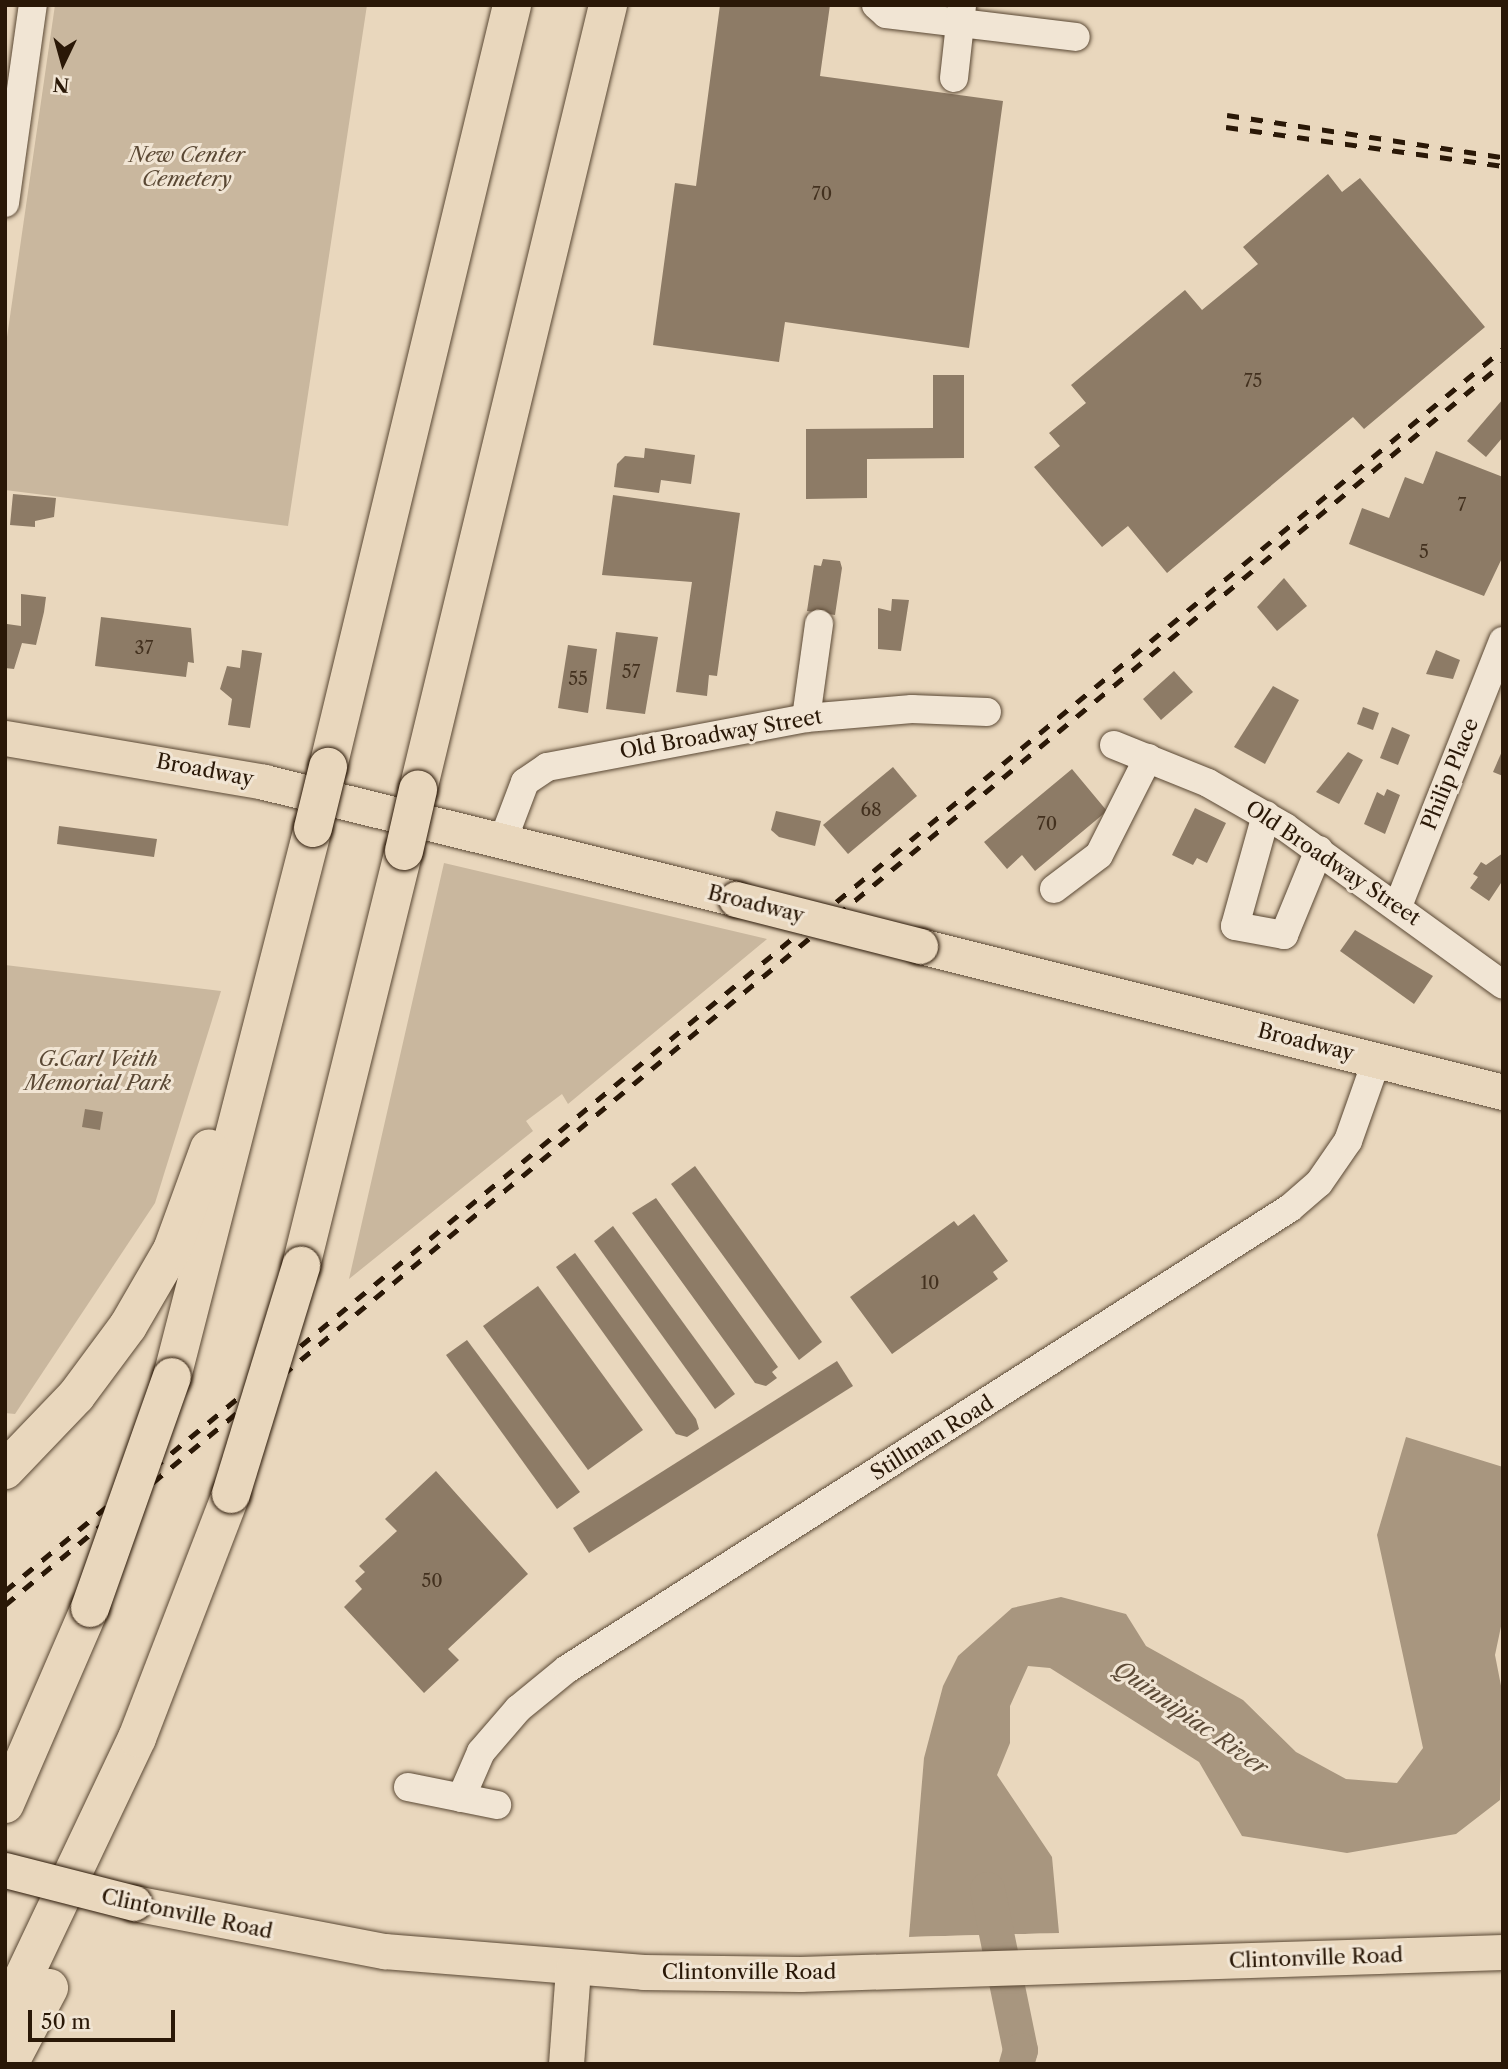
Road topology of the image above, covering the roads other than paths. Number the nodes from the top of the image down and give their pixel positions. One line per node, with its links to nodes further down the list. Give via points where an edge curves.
1 (33, 5): 8 (street)
2 (512, 5): 22 (highway, bridge)
3 (608, 5): 31 (highway, bridge, via 301,1266 231,1494 159,1688)
4 (876, 5): 5 (street, via 886,15)
5 (961, 14): 6 (street); 7 (street)
6 (1076, 37)
7 (954, 78)
8 (5, 203)
9 (819, 624): 12 (street)
10 (1503, 641): 20 (street, Philip Place)
11 (986, 712): 12 (street, Old Broadway Street, via 912,709)
12 (806, 718): 17 (street, Old Broadway Street, via 547,767 525,782)
13 (5, 738): 17 (main road, Broadway, via 203,768)
14 (1114, 745): 15 (street, Old Broadway Street)
15 (1148, 758): 16 (street, Old Broadway Street); 19 (street, via 1099,855)
16 (1266, 815): 18 (street, Old Broadway Street); 18 (street, via 1235,926 1284,935)
17 (503, 840): 23 (main road, Broadway, bridge)
18 (1319, 850): 20 (street, Old Broadway Street)
19 (1055, 888)
20 (1398, 906): 21 (street, Old Broadway Street)
21 (1503, 985)
22 (258, 1054): 25 (highway, via 222,1108 192,1202 144,1300 76,1396); 28 (highway, bridge, via 172,1377 90,1608)
23 (1377, 1059): 24 (main road, Broadway); 27 (street, Stillman Road, via 1348,1141 1320,1182 1290,1208 567,1669 518,1709 481,1752)
24 (1503, 1091)
25 (5, 1470)
26 (408, 1787): 27 (street)
27 (461, 1798): 29 (street)
28 (5, 1804)
29 (497, 1805)
30 (5, 1870): 33 (main road, Clintonville Road, bridge, via 134,1903 361,1948)
31 (69, 1890): 34 (highway); 35 (highway, via 57,1969)
32 (1503, 1952): 33 (main road, Clintonville Road, via 890,1971)
33 (573, 1968): 36 (main road)
34 (5, 2016)
35 (9, 2064)
36 (566, 2064)

